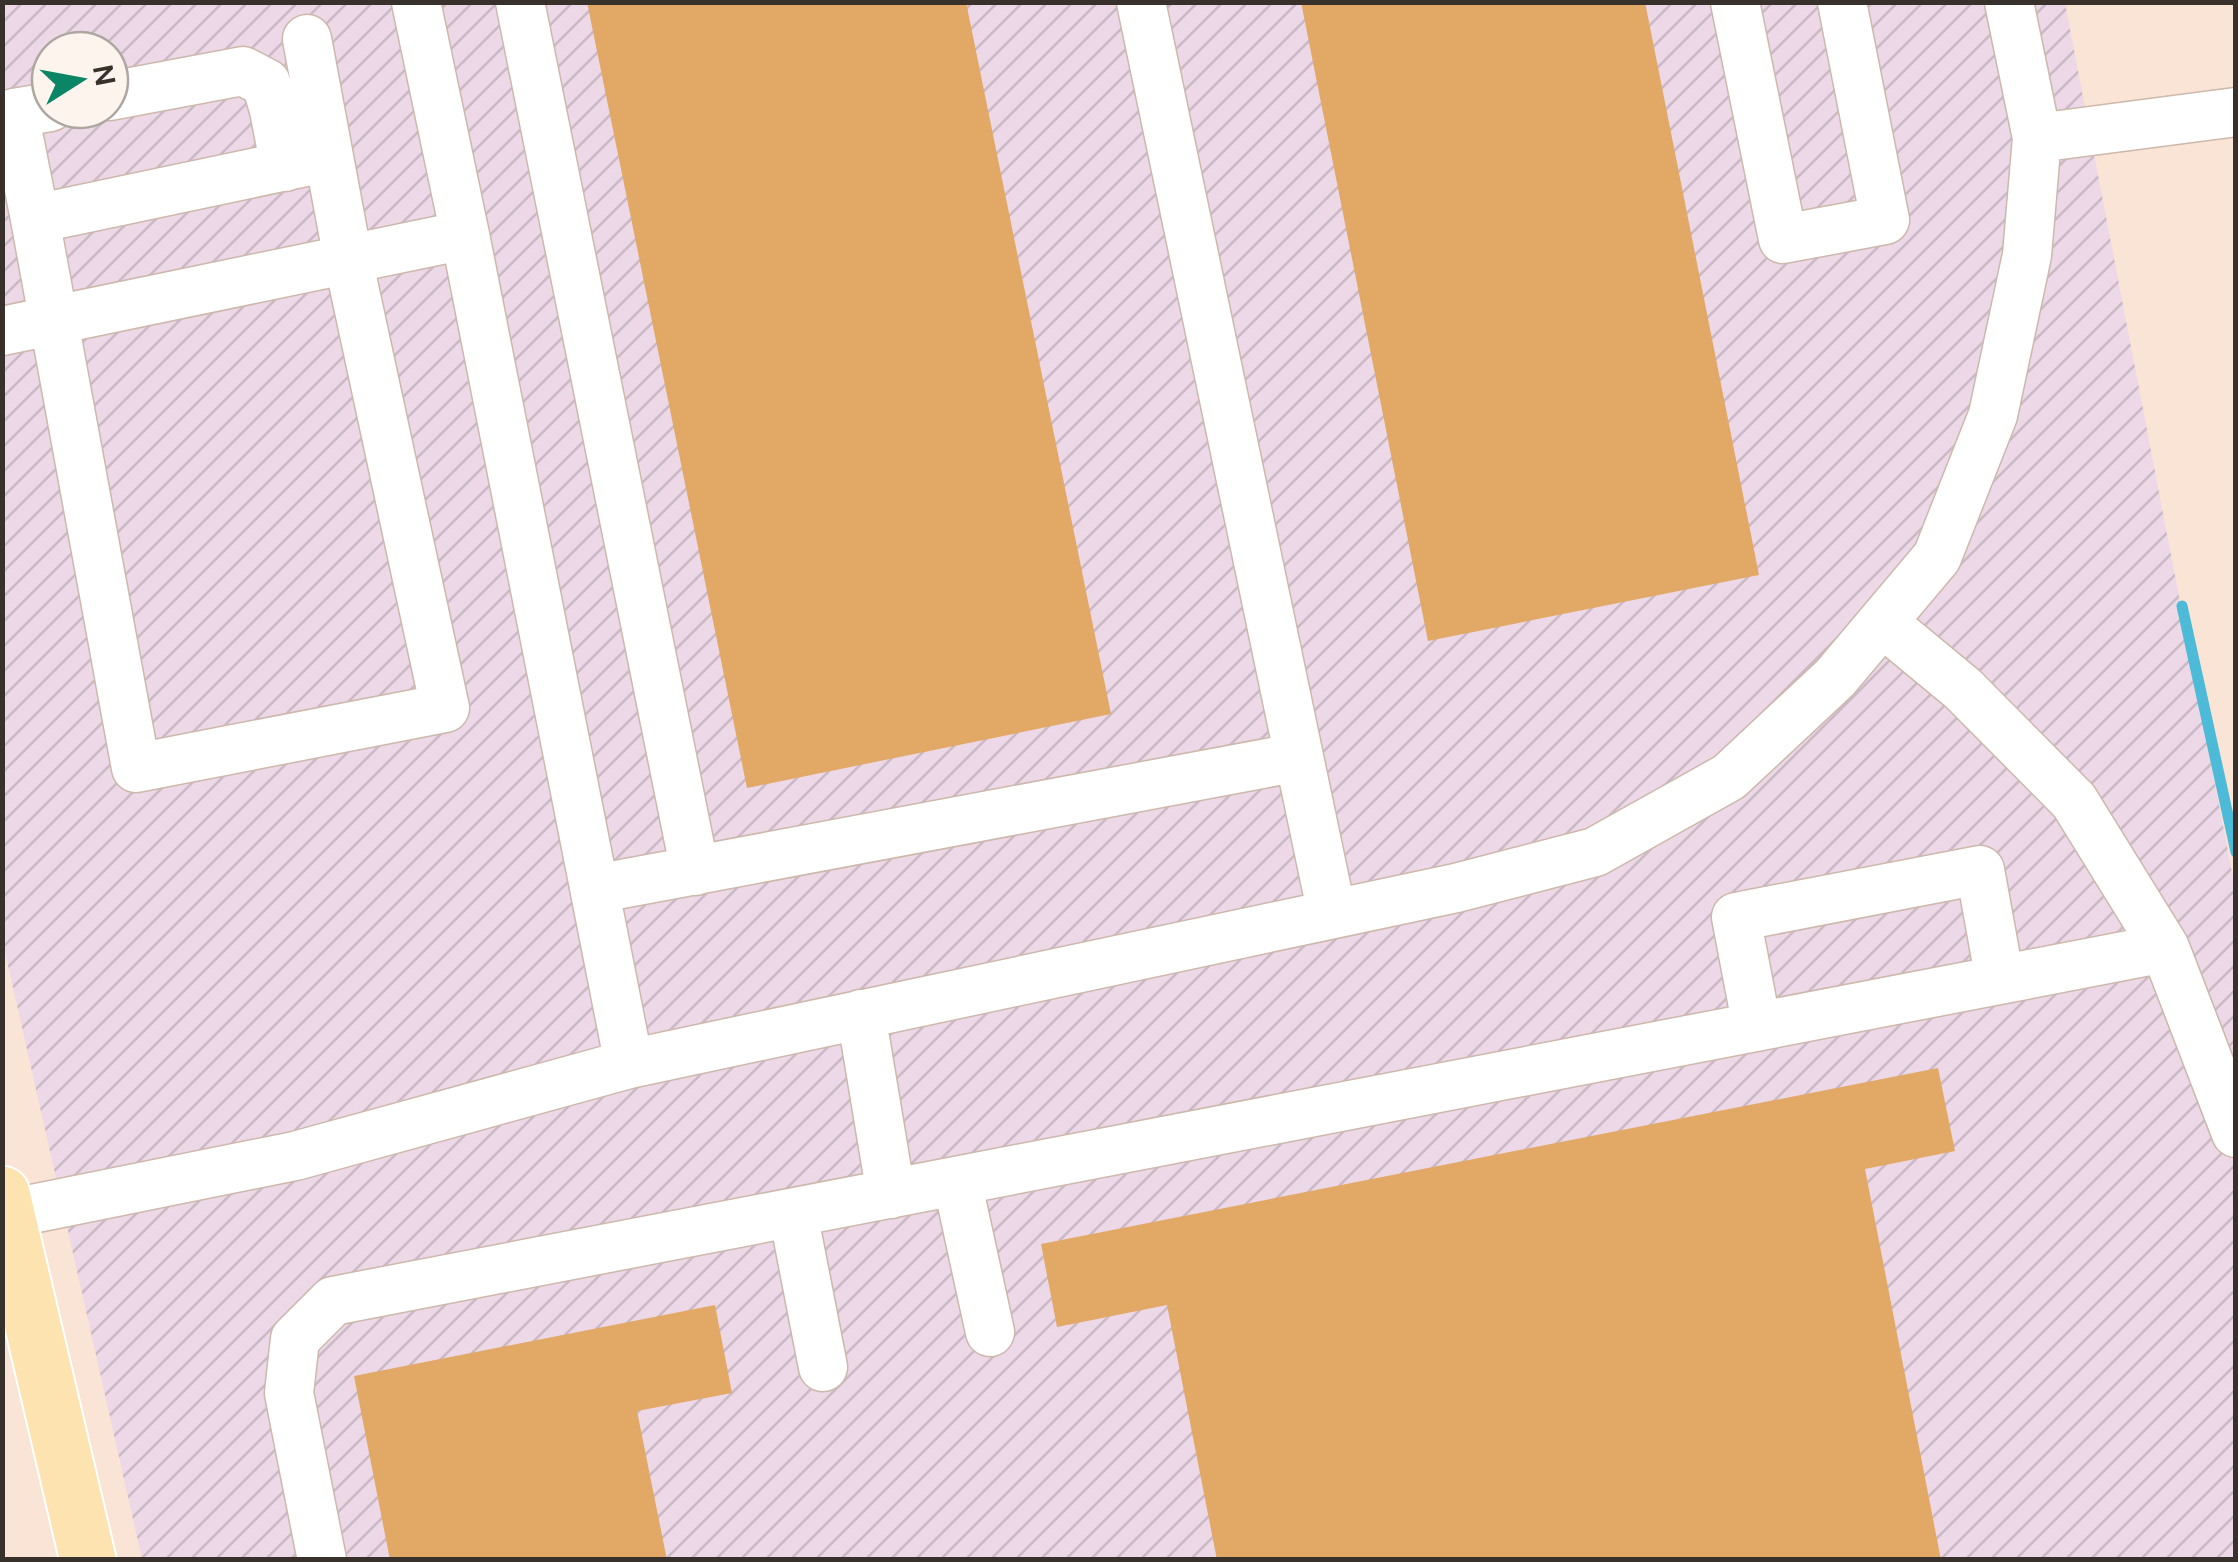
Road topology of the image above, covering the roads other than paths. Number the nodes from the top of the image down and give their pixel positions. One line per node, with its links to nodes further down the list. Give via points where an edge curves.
1 (416, 2): 14 (street)
2 (520, 2): 20 (street)
3 (1141, 2): 19 (street)
4 (1735, 2): 5 (street, via 1784,239 1885,220)
5 (1842, 2)
6 (2009, 2): 11 (street)
7 (307, 39): 12 (street)
8 (130, 92): 12 (street, via 244,71 266,83 274,110)
9 (30, 110): 13 (street, via 14,113)
10 (2236, 112): 11 (street)
11 (2037, 138): 18 (street, via 2027,255 1993,415 1937,557)
12 (307, 162): 13 (street); 15 (street)
13 (35, 219): 16 (street)
14 (466, 235): 15 (street); 21 (street)
15 (348, 259): 16 (street); 16 (street, via 445,708 136,768)
16 (52, 321): 17 (street)
17 (2, 332)
18 (1882, 622): 22 (street, via 1835,678 1729,776 1595,852); 23 (street, via 1963,689 2074,801)
19 (1299, 757): 20 (street); 22 (street)
20 (695, 870): 21 (street)
21 (594, 890): 27 (street)
22 (1332, 914): 25 (street)
23 (2165, 948): 24 (street); 28 (street)
24 (2000, 980): 26 (street); 26 (street, via 1980,870 1961,873 1736,917)
25 (861, 1014): 27 (street); 30 (street)
26 (1756, 1027): 29 (street)
27 (629, 1064): 31 (street, via 294,1156)
28 (2236, 1133)
29 (957, 1181): 30 (street); 33 (street)
30 (891, 1194): 32 (street)
31 (4, 1211): 35 (main road)
32 (793, 1212): 34 (street); 36 (street, via 334,1302 296,1339 289,1393)
33 (990, 1332)
34 (823, 1367)
35 (88, 1560)
36 (322, 1560)

